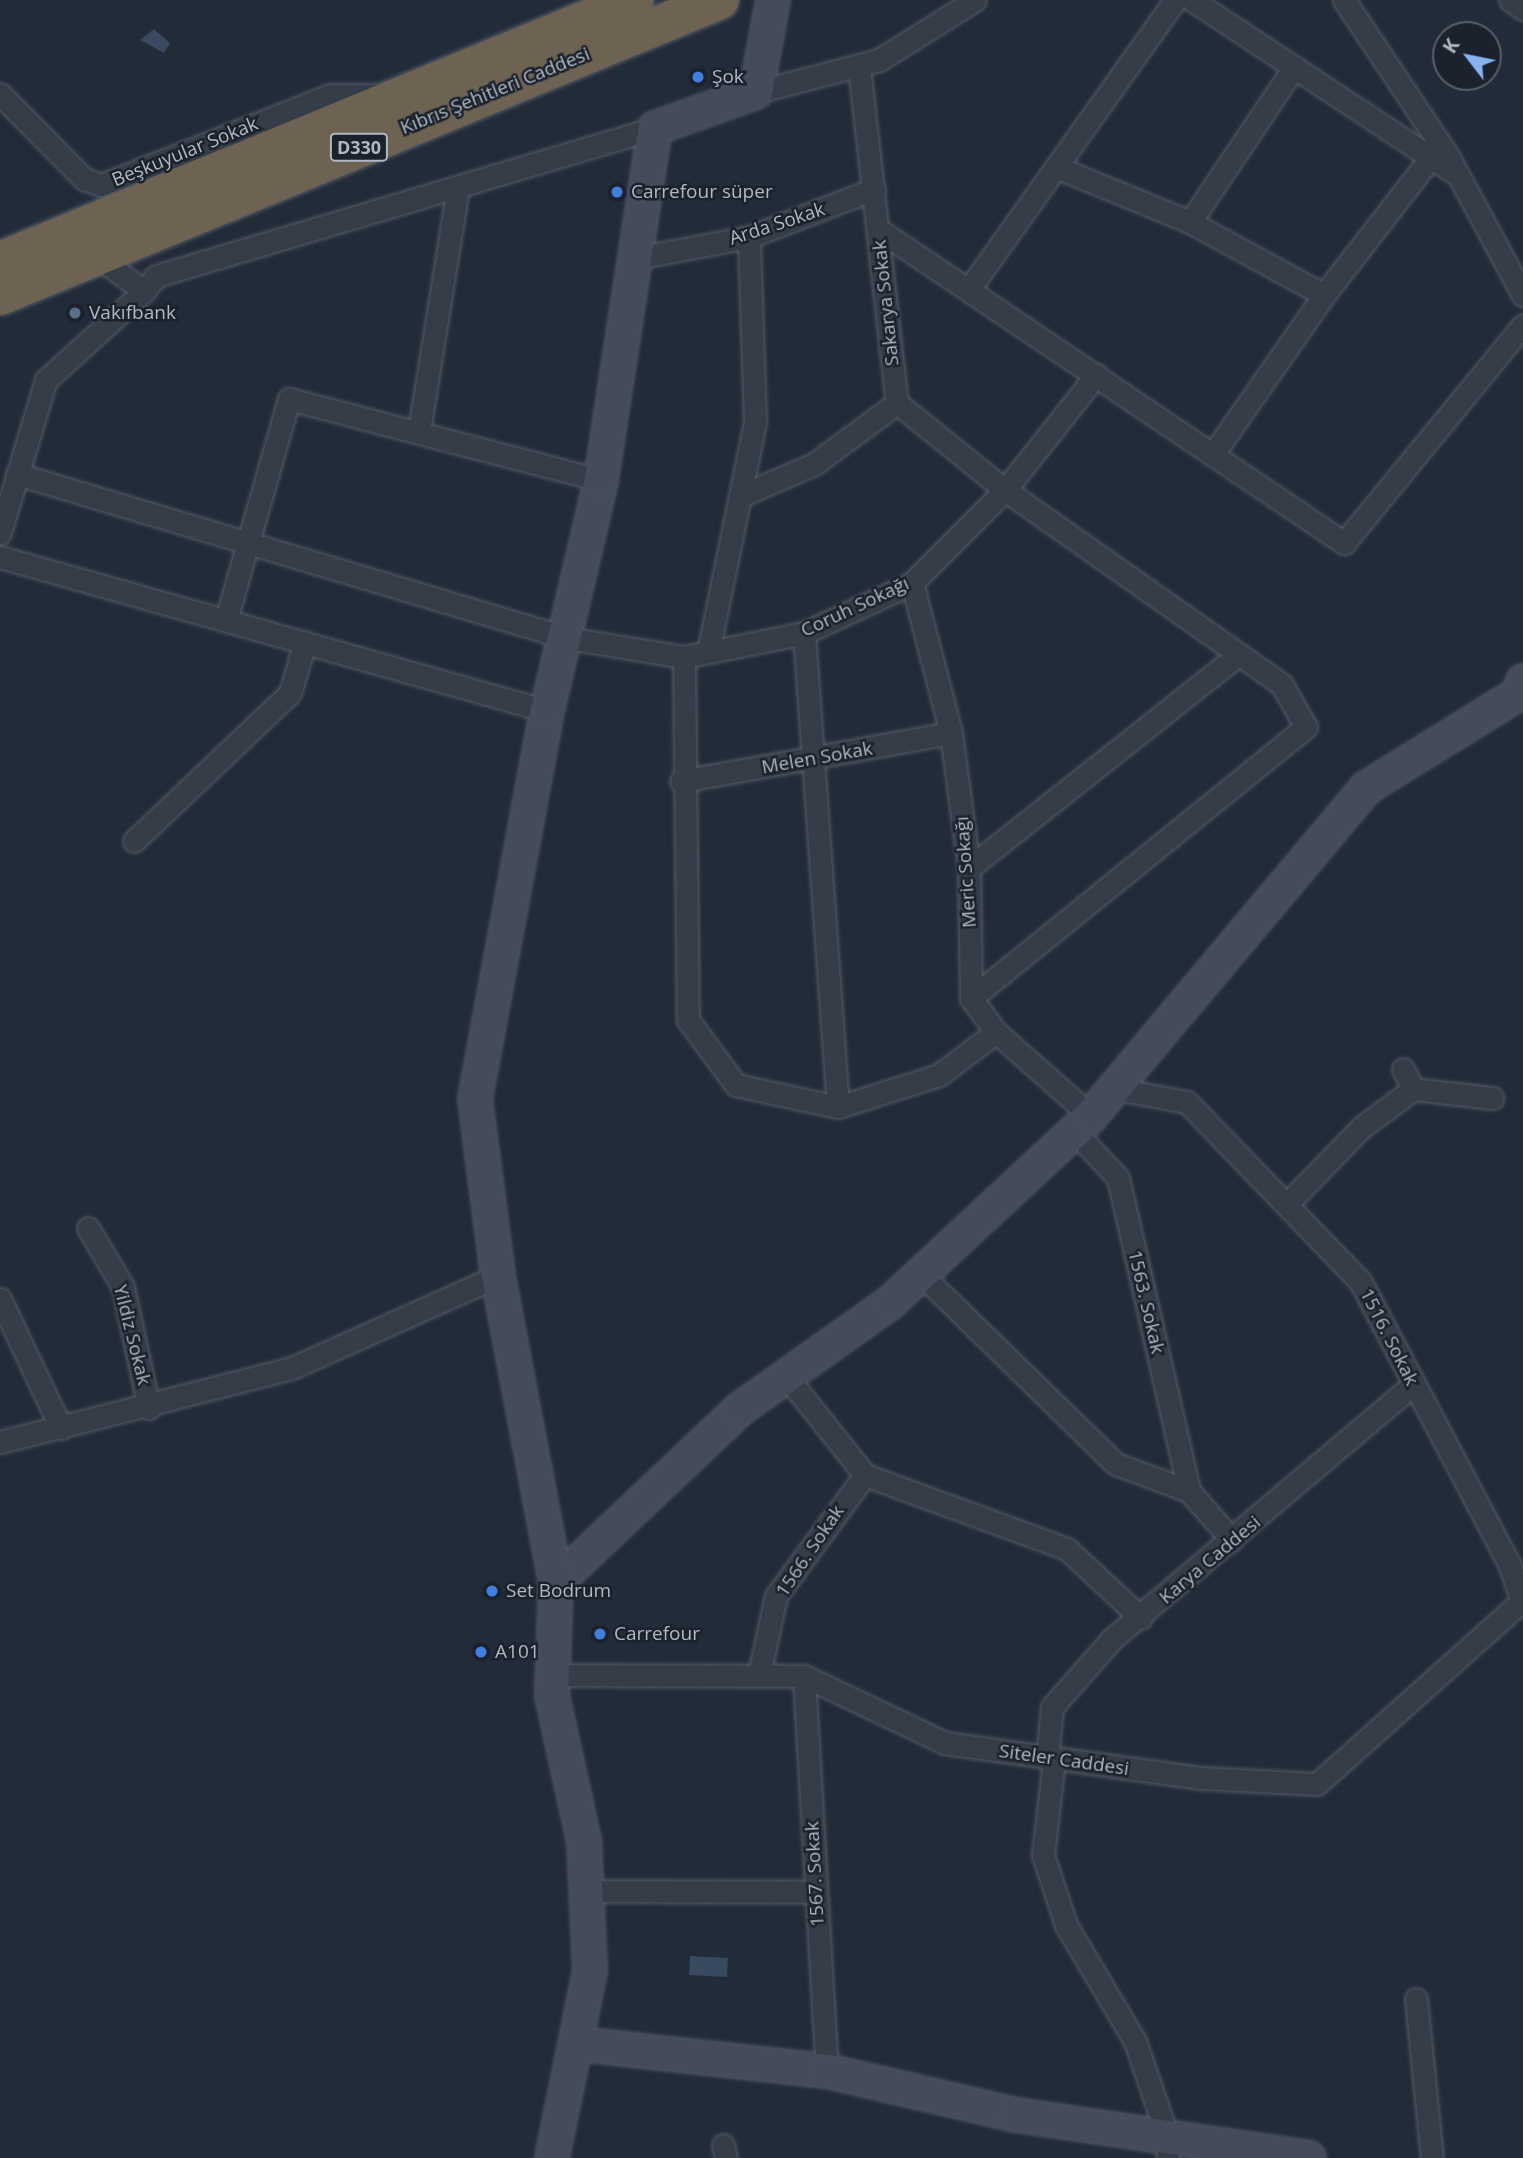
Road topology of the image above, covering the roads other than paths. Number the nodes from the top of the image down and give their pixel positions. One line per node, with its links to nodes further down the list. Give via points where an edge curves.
1 (634, 0): 14 (highway, Kıbrıs Şehitleri Caddesi / D330)
2 (720, 0): 25 (highway, Kıbrıs Şehitleri Caddesi / D330)
3 (773, 0): 12 (street)
4 (975, 0): 10 (street, via 879,60)
5 (1175, 0): 17 (street)
6 (1192, 0): 11 (street)
7 (1344, 0): 18 (street)
8 (1510, 0): 9 (street)
9 (1523, 9)
10 (859, 66): 12 (street); 20 (street, Sakarya Sokak)
11 (1294, 67): 16 (street); 21 (street)
12 (756, 92): 15 (street)
13 (0, 94): 14 (street, Beşkuyular Sokak, via 84,179 101,184 331,95 361,90)
14 (400, 96): 24 (highway, Kıbrıs Şehitleri Caddesi / D330)
15 (655, 128): 19 (street); 26 (street)
16 (1431, 157): 18 (street); 30 (street)
17 (1056, 167): 21 (street); 28 (street)
18 (1458, 175): 27 (street)
19 (458, 187): 29 (street, via 156,276); 35 (street)
20 (874, 190): 22 (street, Sakarya Sokak); 23 (street, Arda Sokak)
21 (1190, 222): 30 (street)
22 (878, 229): 28 (street); 34 (street, Sakarya Sokak)
23 (749, 237): 26 (street, Arda Sokak); 40 (street, via 755,422)
24 (2, 258)
25 (99, 258): 29 (street); 31 (highway, Kıbrıs Şehitleri Caddesi / D330)
26 (636, 258): 38 (street)
27 (1521, 287)
28 (970, 289): 33 (street)
29 (144, 291): 37 (street, via 46,380)
30 (1324, 295): 36 (street)
31 (0, 296)
32 (1523, 325): 36 (street, via 1344,543)
33 (1096, 375): 36 (street); 39 (street, Coruh Sokağı)
34 (897, 403): 39 (street); 40 (street, via 814,464)
35 (419, 431): 38 (street); 42 (street, via 289,399)
36 (1213, 454)
37 (17, 474): 41 (street); 42 (street, Coruh Sokağı)
38 (601, 480): 47 (street)
39 (1006, 490): 44 (street, Coruh Sokağı); 50 (street)
40 (740, 496): 49 (street)
41 (0, 533)
42 (249, 539): 45 (street); 47 (street, Coruh Sokağı)
43 (0, 557): 45 (street)
44 (912, 583): 46 (street, Coruh Sokağı); 54 (street, Meric Sokağı)
45 (226, 620): 48 (street)
46 (804, 633): 49 (street, Coruh Sokağı); 55 (street)
47 (567, 638): 51 (street, Coruh Sokağı); 53 (street)
48 (305, 642): 53 (street); 57 (street, via 290,693)
49 (709, 648): 51 (street, Coruh Sokağı)
50 (1236, 656): 58 (street); 59 (street, via 1282,685 1307,727)
51 (684, 657): 56 (street)
52 (1523, 681): 62 (street, via 1518,694 1366,788)
53 (547, 711): 70 (street, via 475,1099)
54 (951, 733): 55 (street, Melen Sokak); 58 (street, Meric Sokağı)
55 (815, 760): 56 (street, Melen Sokak); 65 (street)
56 (681, 781): 65 (street, via 688,1020 736,1085)
57 (134, 841)
58 (969, 868): 59 (street, Meric Sokağı)
59 (971, 998): 60 (street)
60 (996, 1032): 65 (street, via 939,1074); 66 (street)
61 (1403, 1069): 63 (street)
62 (1116, 1089): 66 (street); 67 (street, 1516. Sokak, via 1187,1102)
63 (1413, 1089): 64 (street); 67 (street, via 1362,1127)
64 (1492, 1098)
65 (838, 1108)
66 (1082, 1123): 69 (street); 78 (street, 1563. Sokak, via 1118,1178)
67 (1287, 1204): 73 (street, 1516. Sokak, via 1360,1280)
68 (88, 1228): 74 (street, Yildiz Sokak, via 123,1287)
69 (921, 1273): 72 (street); 78 (street, via 1116,1464)
70 (498, 1276): 74 (street, via 292,1368); 80 (street)
71 (0, 1299): 75 (street)
72 (786, 1376): 77 (street); 80 (street, via 740,1409)
73 (1413, 1385): 79 (street, Karya Caddesi); 81 (street, 1516. Sokak, via 1510,1566)
74 (149, 1408): 75 (street)
75 (61, 1428): 76 (street)
76 (0, 1442)
77 (865, 1475): 82 (street, via 1067,1549); 84 (street, 1566. Sokak, via 776,1596 759,1675)
78 (1189, 1490): 79 (street)
79 (1232, 1540): 82 (street, Karya Caddesi)
80 (556, 1583): 83 (street)
81 (1522, 1603): 85 (street, Siteler Caddesi, via 1317,1784 1202,1778)
82 (1141, 1618): 85 (street, Karya Caddesi, via 1112,1639 1052,1707)
83 (553, 1675): 84 (street, Siteler Caddesi); 86 (street, via 584,1841)
84 (803, 1676): 85 (street, Siteler Caddesi, via 945,1743); 87 (street, 1567. Sokak)
85 (1050, 1760): 91 (street, Karya Caddesi, via 1043,1855 1066,1925 1135,2041)
86 (586, 1891): 87 (street); 89 (street, via 590,1971)
87 (816, 1892): 90 (street, 1567. Sokak)
88 (1416, 1999): 94 (street)
89 (578, 2044): 90 (street); 92 (street)
90 (827, 2071): 91 (street)
91 (1167, 2146): 93 (street)
92 (552, 2158)
93 (1309, 2158)
94 (1432, 2158)

